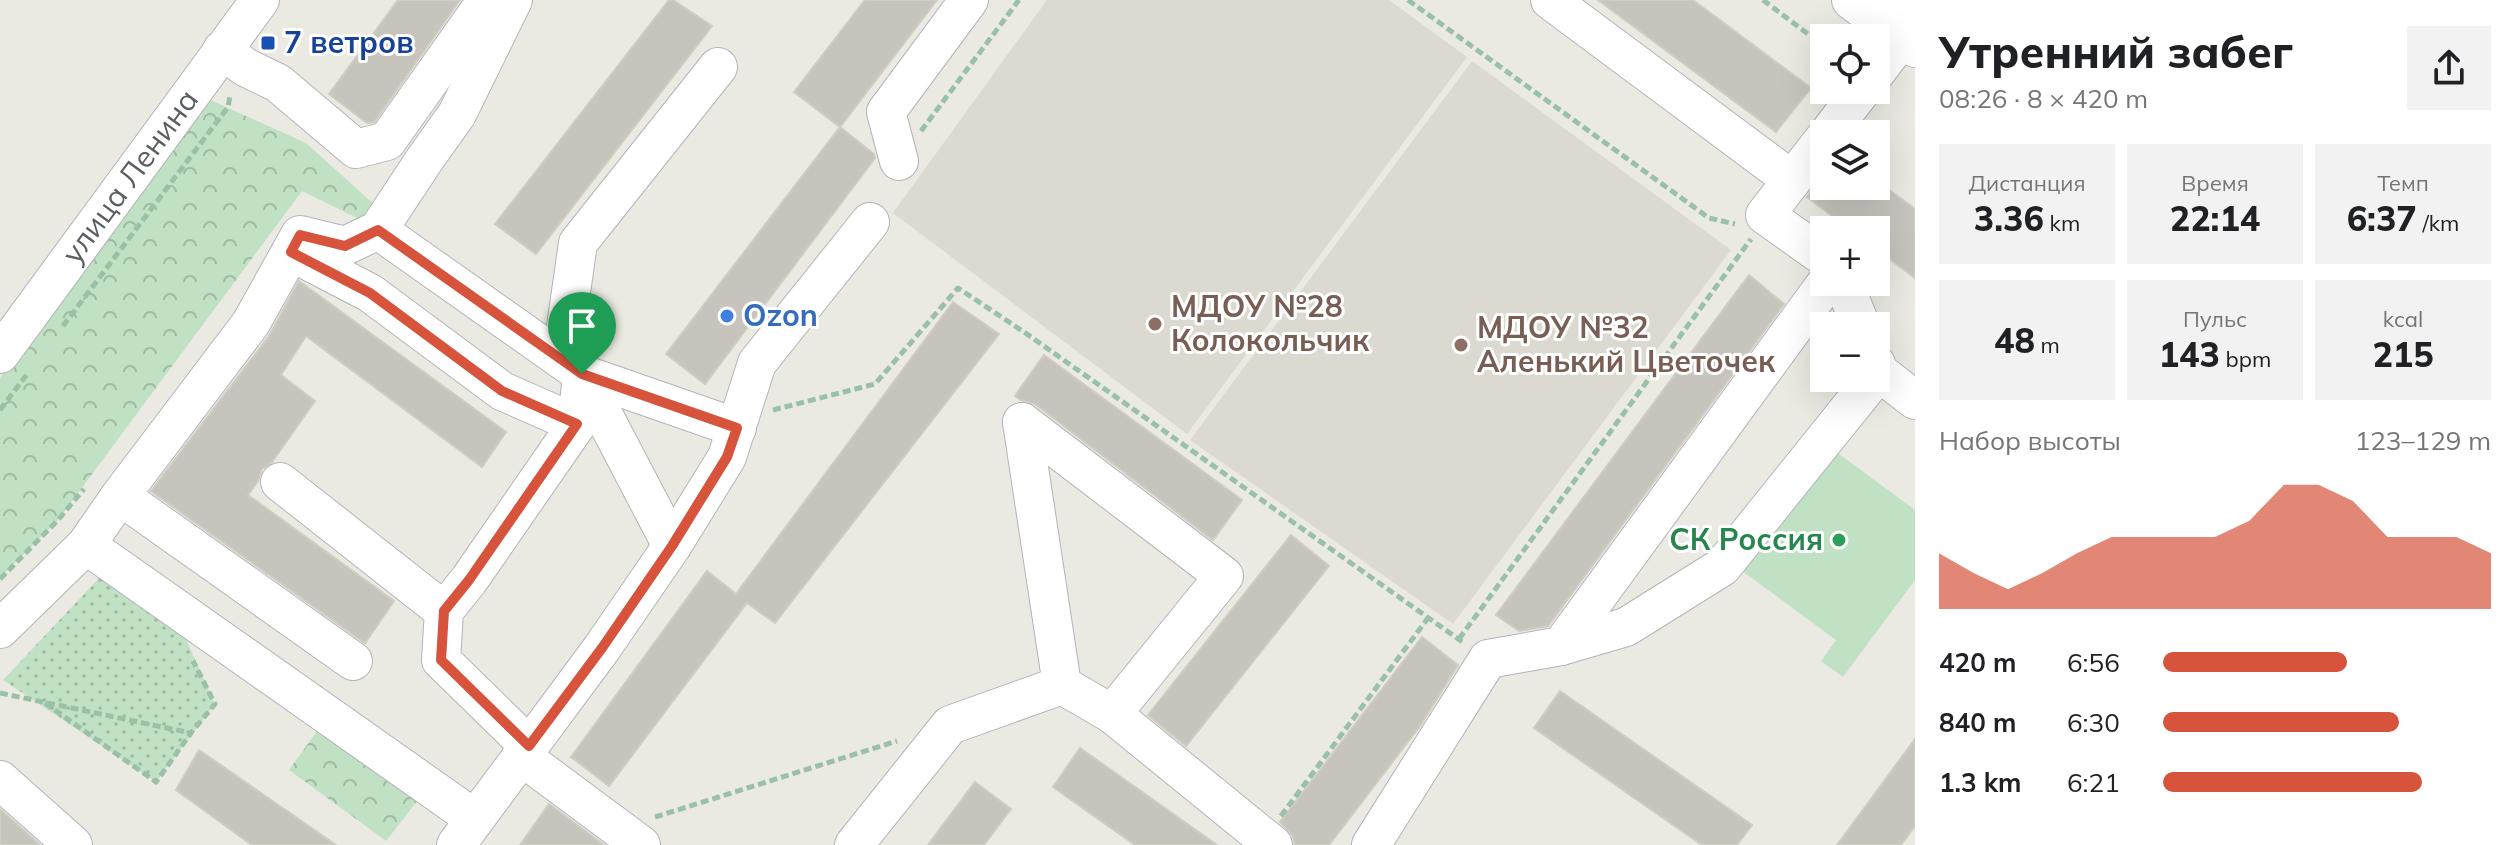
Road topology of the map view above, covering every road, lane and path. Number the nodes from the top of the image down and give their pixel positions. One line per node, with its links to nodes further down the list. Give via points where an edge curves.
1 (260, 0): 13 (street, улица Ленина)
2 (487, 0): 13 (street, via 387,141 356,149 278,83)
3 (513, 0): 23 (street, via 457,114)
4 (969, 0): 20 (street, via 886,112)
5 (1019, 0): 20 (path)
6 (1408, 0): 43 (path, via 1709,218 1738,225 1753,236)
7 (1550, 0): 21 (street)
8 (1763, 0): 12 (path)
9 (1851, 0): 11 (street)
10 (1897, 0): 11 (street)
11 (1911, 33): 14 (street)
12 (1810, 35)
13 (222, 50): 28 (street, улица Ленина)
14 (1890, 56)
15 (718, 67): 29 (street, via 578,243 565,334)
16 (1851, 104): 18 (street)
17 (228, 107): 27 (path)
18 (1839, 120)
19 (1810, 157): 21 (street)
20 (899, 161)
21 (1792, 180): 24 (street, via 1765,215)
22 (870, 222): 35 (street, via 757,363)
23 (378, 230): 25 (street, via 345,246 300,235); 29 (street)
24 (1810, 247)
25 (291, 252): 34 (street, via 370,293 502,391); 37 (street, via 251,323)
26 (1817, 296): 44 (street)
27 (57, 334)
28 (14, 363): 33 (path)
29 (582, 374): 34 (street); 35 (street); 39 (street)
30 (1890, 382): 32 (street)
31 (1860, 392): 44 (street, via 1722,567 1626,627)
32 (1915, 400)
33 (0, 410)
34 (577, 424): 40 (street)
35 (732, 443): 39 (street)
36 (280, 482): 40 (street)
37 (120, 496): 38 (street); 46 (street)
38 (86, 545): 42 (street); 55 (street)
39 (672, 546): 53 (street)
40 (444, 611): 53 (street, via 441,660)
41 (1428, 618): 57 (path)
42 (0, 629)
43 (1459, 639)
44 (1561, 646): 60 (street, via 1488,659)
45 (188, 650): 51 (path, via 215,704)
46 (353, 661)
47 (1062, 685): 50 (street); 50 (street, via 1022,422 1224,576); 59 (street, via 950,725)
48 (0, 693): 49 (path)
49 (45, 703): 51 (path); 51 (path, via 156,782)
50 (1112, 714): 57 (street)
51 (191, 733)
52 (905, 739): 56 (path)
53 (525, 751): 55 (street); 56 (street)
54 (0, 780): 58 (street)
55 (466, 832)
56 (630, 837)
57 (1269, 842)
58 (73, 845)
59 (854, 845)
60 (1371, 845)

